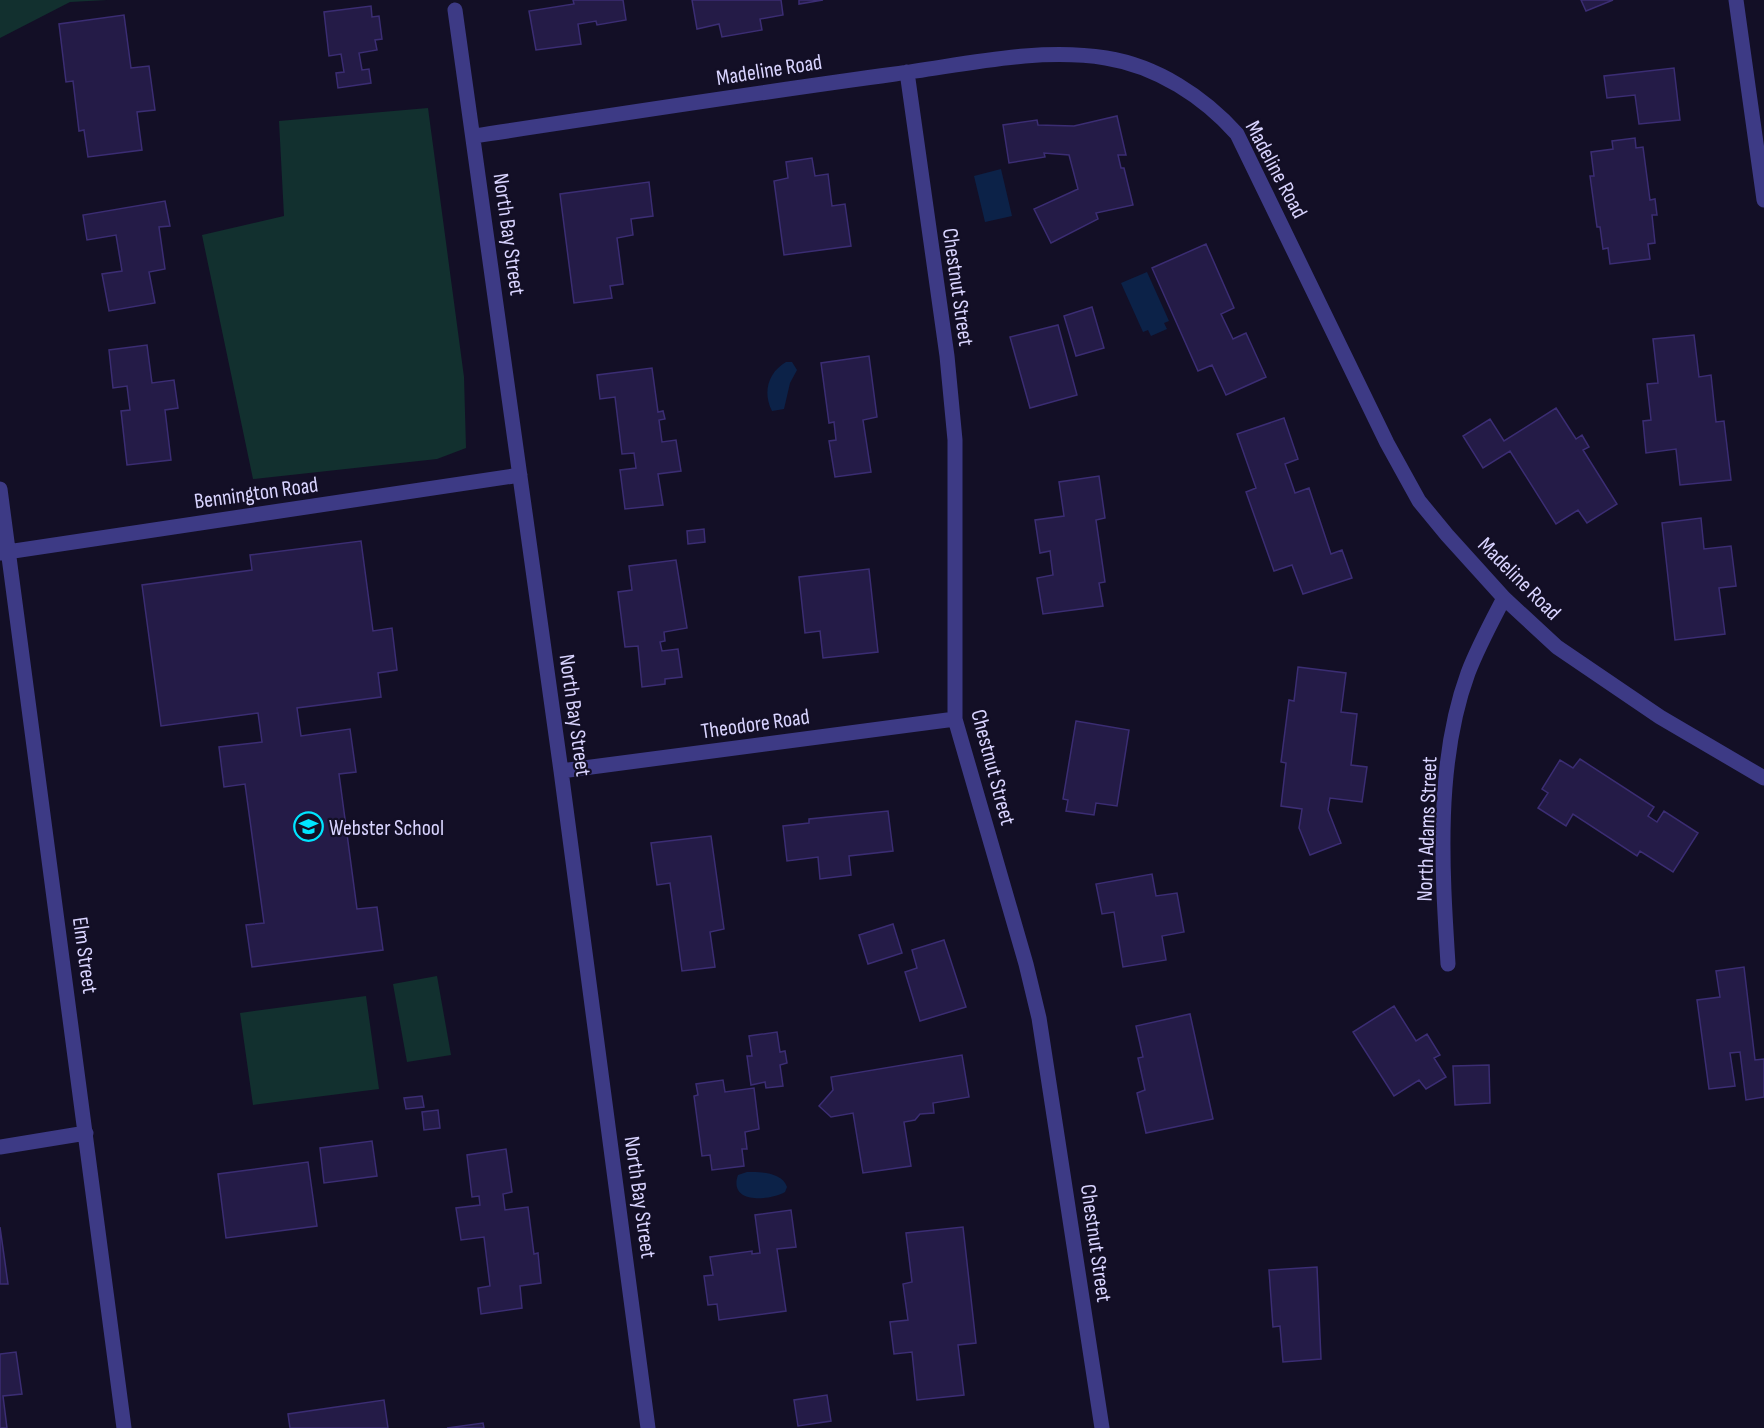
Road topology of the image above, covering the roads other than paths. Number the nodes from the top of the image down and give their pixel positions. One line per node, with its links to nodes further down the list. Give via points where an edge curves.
1 (1736, 0): 5 (street)
2 (455, 10): 4 (street, North Bay Street)
3 (907, 72): 4 (street, Madeline Road); 9 (street, Madeline Road, via 1051,54 1109,58 1185,88 1215,110 1237,134 1257,171 1387,443 1419,501); 10 (street, Chestnut Street, via 955,440)
4 (474, 136): 6 (street, North Bay Street)
5 (1764, 200)
6 (519, 476): 8 (street, Bennington Road); 11 (street, North Bay Street)
7 (0, 489): 8 (street, Elm Street)
8 (4, 552): 14 (street, Elm Street)
9 (1504, 598): 12 (street, Madeline Road, via 1557,647 1659,717); 13 (street, North Adams Street, via 1468,674 1446,788 1442,869)
10 (955, 719): 11 (street, Theodore Road); 18 (street, Chestnut Street, via 1039,1018)
11 (561, 771): 17 (street, North Bay Street)
12 (1764, 778)
13 (1449, 963)
14 (86, 1133): 15 (street); 16 (street, Elm Street)
15 (0, 1147)
16 (124, 1428)
17 (648, 1428)
18 (1102, 1428)

